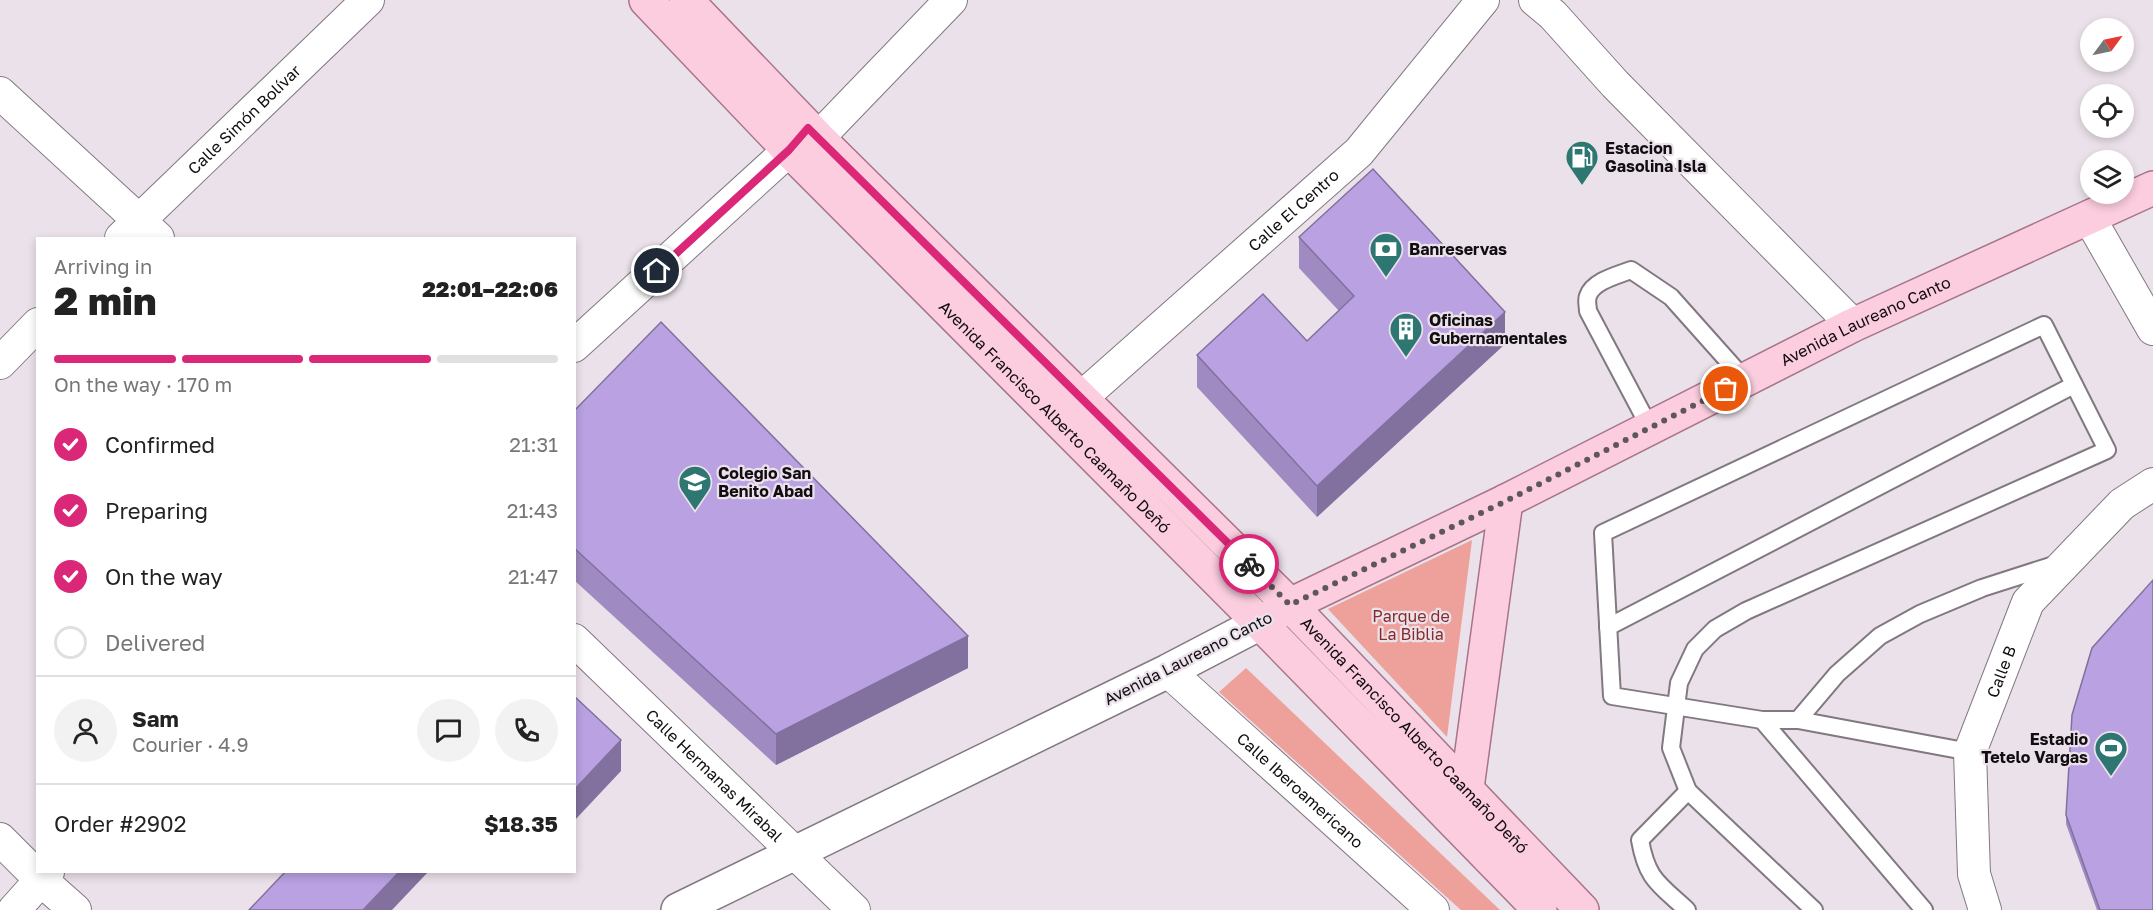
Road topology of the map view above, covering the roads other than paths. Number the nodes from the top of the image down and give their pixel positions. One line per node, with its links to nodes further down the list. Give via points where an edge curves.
1 (368, 0): 11 (street, Calle Simón Bolívar)
2 (646, 0): 8 (main road, Avenida Francisco Alberto Caamaño Deñó)
3 (686, 0): 8 (main road, Avenida Francisco Alberto Caamaño Deñó)
4 (951, 0): 8 (street)
5 (1483, 0): 19 (street, Calle El Centro, via 1359,152)
6 (1535, 0): 12 (street)
7 (0, 93): 11 (street)
8 (805, 139): 15 (street); 19 (main road, Avenida Francisco Alberto Caamaño Deñó); 25 (main road, Avenida Francisco Alberto Caamaño Deñó)
9 (2153, 188): 10 (main road, Avenida Laureano Canto)
10 (2090, 219): 12 (main road, Avenida Laureano Canto); 14 (street)
11 (140, 232)
12 (1853, 325): 17 (main road, Avenida Laureano Canto)
13 (36, 326): 16 (street)
14 (2153, 329)
15 (576, 344)
16 (0, 363)
17 (1745, 380): 20 (main road, Avenida Laureano Canto); 20 (lane, via 1671,297 1631,270 1611,278 1593,288 1587,298 1588,311)
18 (2074, 385): 26 (lane); 26 (lane, via 2044,325 1603,533); 29 (lane, via 2107,450 1725,623 1695,649 1679,683)
19 (1080, 399): 24 (main road, Avenida Francisco Alberto Caamaño Deñó)
20 (1650, 428): 22 (main road, Avenida Laureano Canto)
21 (2153, 484): 23 (street, Calle B, via 2122,504)
22 (1506, 501): 24 (main road, Avenida Laureano Canto); 33 (main road)
23 (2066, 561): 31 (lane, via 1982,588 1880,636 1837,674); 32 (street, Calle B, via 2028,602)
24 (1290, 605): 25 (main road, Avenida Laureano Canto); 33 (main road, Avenida Francisco Alberto Caamaño Deñó)
25 (1260, 623): 28 (street, Avenida Laureano Canto); 44 (main road, Avenida Francisco Alberto Caamaño Deñó)
26 (1608, 627): 29 (lane, via 1612,696)
27 (576, 642): 36 (street, Calle Hermanas Mirabal)
28 (1168, 671): 36 (street, Avenida Laureano Canto); 43 (street, Calle Iberoamericano)
29 (1676, 706): 30 (lane); 34 (lane, via 1671,748)
30 (1762, 720): 31 (lane); 48 (lane)
31 (1798, 720): 32 (lane)
32 (1970, 753): 49 (street, Calle B, via 1974,874)
33 (1467, 788): 45 (main road, Avenida Francisco Alberto Caamaño Deñó)
34 (1688, 791): 46 (lane, via 1640,840 1651,876); 47 (lane)
35 (0, 839): 37 (street)
36 (794, 852): 41 (street, Avenida Laureano Canto); 42 (street, Calle Hermanas Mirabal)
37 (36, 868)
38 (44, 875): 39 (street); 40 (street)
39 (14, 910)
40 (75, 910)
41 (678, 910)
42 (854, 910)
43 (1433, 910)
44 (1540, 910)
45 (1582, 910)
46 (1687, 910)
47 (1814, 910)
48 (1924, 910)
49 (1985, 910)

